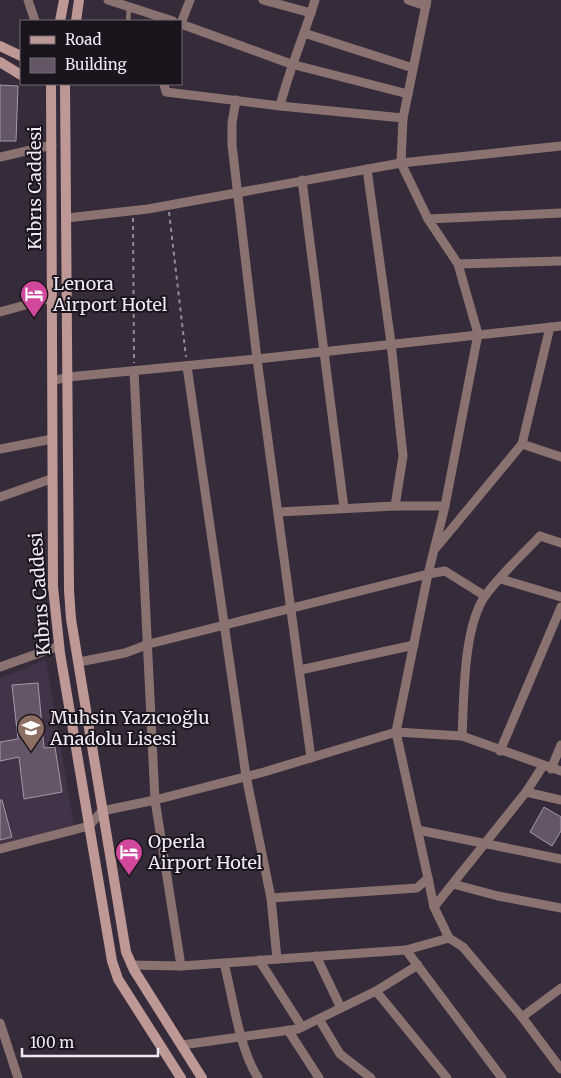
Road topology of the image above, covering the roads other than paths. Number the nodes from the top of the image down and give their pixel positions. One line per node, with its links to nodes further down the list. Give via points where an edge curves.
1 (28, 0): 12 (street)
2 (64, 0): 13 (main road)
3 (79, 0): 14 (main road)
4 (108, 0): 10 (street)
5 (190, 0): 17 (street)
6 (264, 0): 11 (street)
7 (315, 0): 11 (street)
8 (408, 0): 9 (street)
9 (427, 3): 24 (street)
10 (129, 8): 15 (lane); 16 (street)
11 (311, 13): 19 (street)
12 (36, 20)
13 (60, 20)
14 (76, 20)
15 (128, 20)
16 (170, 20)
17 (182, 21)
18 (182, 24): 23 (street)
19 (304, 33): 23 (street); 24 (street)
20 (0, 46): 21 (main road)
21 (20, 56)
22 (0, 62): 25 (main road)
23 (291, 64): 29 (street); 31 (street)
24 (414, 68): 29 (street)
25 (20, 74)
26 (51, 85): 33 (main road, Kıbrıs Caddesi)
27 (65, 85): 41 (main road)
28 (164, 85): 30 (street, via 166,92)
29 (408, 94): 32 (street)
30 (236, 100): 31 (street); 39 (street, via 232,145)
31 (280, 106): 32 (street)
32 (403, 118): 36 (street)
33 (52, 145): 35 (street); 45 (main road, Kıbrıs Caddesi)
34 (561, 146): 36 (street)
35 (0, 157)
36 (401, 163): 37 (street); 42 (street)
37 (367, 169): 38 (street); 50 (street)
38 (302, 180): 39 (street); 51 (street)
39 (238, 193): 41 (street, via 133,211); 52 (street)
40 (561, 213): 42 (street)
41 (67, 218): 55 (main road)
42 (428, 219): 44 (street)
43 (561, 261): 44 (street)
44 (458, 264): 49 (street)
45 (51, 298): 46 (street); 56 (main road, Kıbrıs Caddesi)
46 (0, 312)
47 (561, 326): 48 (street)
48 (550, 327): 49 (street); 58 (street)
49 (478, 334): 50 (street); 64 (street)
50 (391, 343): 51 (street); 63 (street, via 403,456)
51 (324, 351): 52 (street); 65 (street)
52 (257, 359): 53 (street); 66 (street)
53 (187, 366): 54 (street); 75 (street)
54 (134, 371): 55 (street); 76 (street)
55 (68, 377): 56 (street); 79 (main road, via 69,590)
56 (52, 381): 57 (main road, Kıbrıs Caddesi)
57 (52, 439): 59 (street); 61 (main road, Kıbrıs Caddesi)
58 (522, 444): 60 (street); 68 (street)
59 (0, 450)
60 (561, 456)
61 (52, 479): 62 (street); 78 (main road, Kıbrıs Caddesi, via 53,587)
62 (0, 497)
63 (395, 506): 64 (street); 65 (street)
64 (445, 506): 68 (street)
65 (344, 508): 66 (street)
66 (279, 512): 74 (street)
67 (561, 543): 70 (street, via 540,536)
68 (434, 551): 69 (street)
69 (428, 574): 71 (street, via 445,571); 74 (street); 77 (street)
70 (501, 579): 71 (street); 72 (street)
71 (485, 596): 83 (street, via 474,620 468,654)
72 (561, 597)
73 (561, 607): 85 (street)
74 (292, 608): 75 (street); 81 (street)
75 (223, 625): 76 (street); 89 (street)
76 (148, 644): 79 (street, via 125,653); 91 (street)
77 (414, 645): 81 (street); 82 (street)
78 (59, 646): 80 (street); 94 (main road, Kıbrıs Caddesi)
79 (80, 662): 93 (main road)
80 (0, 667)
81 (300, 670): 86 (street)
82 (396, 732): 83 (street); 86 (street); 95 (street)
83 (462, 736): 85 (street)
84 (561, 745): 87 (street)
85 (500, 750): 87 (street)
86 (311, 758): 89 (street)
87 (547, 768): 88 (street); 90 (street)
88 (561, 771)
89 (246, 776): 91 (street); 101 (street)
90 (526, 792): 92 (street); 96 (street)
91 (155, 800): 93 (street); 112 (street)
92 (561, 800)
93 (102, 811): 94 (street); 110 (main road, via 126,952)
94 (89, 826): 97 (street); 125 (main road, Kıbrıs Caddesi, via 114,969)
95 (418, 830): 96 (street); 99 (street)
96 (485, 845): 98 (street); 100 (street)
97 (0, 849)
98 (561, 859)
99 (428, 878): 101 (street, via 417,888); 102 (street)
100 (453, 884): 102 (street); 103 (street)
101 (271, 898): 107 (street)
102 (434, 907): 104 (street)
103 (561, 908)
104 (449, 938): 105 (street); 116 (street, via 463,947)
105 (406, 950): 106 (street); 111 (street)
106 (316, 956): 107 (street); 115 (street)
107 (277, 959): 108 (street)
108 (259, 960): 109 (street); 119 (street)
109 (224, 963): 112 (street); 121 (street)
110 (131, 965): 112 (street); 122 (main road)
111 (418, 965): 114 (street); 131 (street)
112 (181, 966)
113 (561, 988): 116 (street)
114 (376, 991): 115 (street); 130 (street)
115 (340, 1008): 117 (street)
116 (522, 1017): 123 (street)
117 (318, 1019): 119 (street); 129 (street, via 340,1054)
118 (0, 1023): 124 (street)
119 (302, 1027): 120 (street)
120 (288, 1030): 121 (street); 128 (street)
121 (243, 1037): 122 (street); 127 (street, via 252,1069)
122 (182, 1045): 126 (main road)
123 (561, 1069)
124 (18, 1078)
125 (181, 1078)
126 (202, 1078)
127 (258, 1078)
128 (319, 1078)
129 (371, 1078)
130 (447, 1078)
131 (502, 1078)

